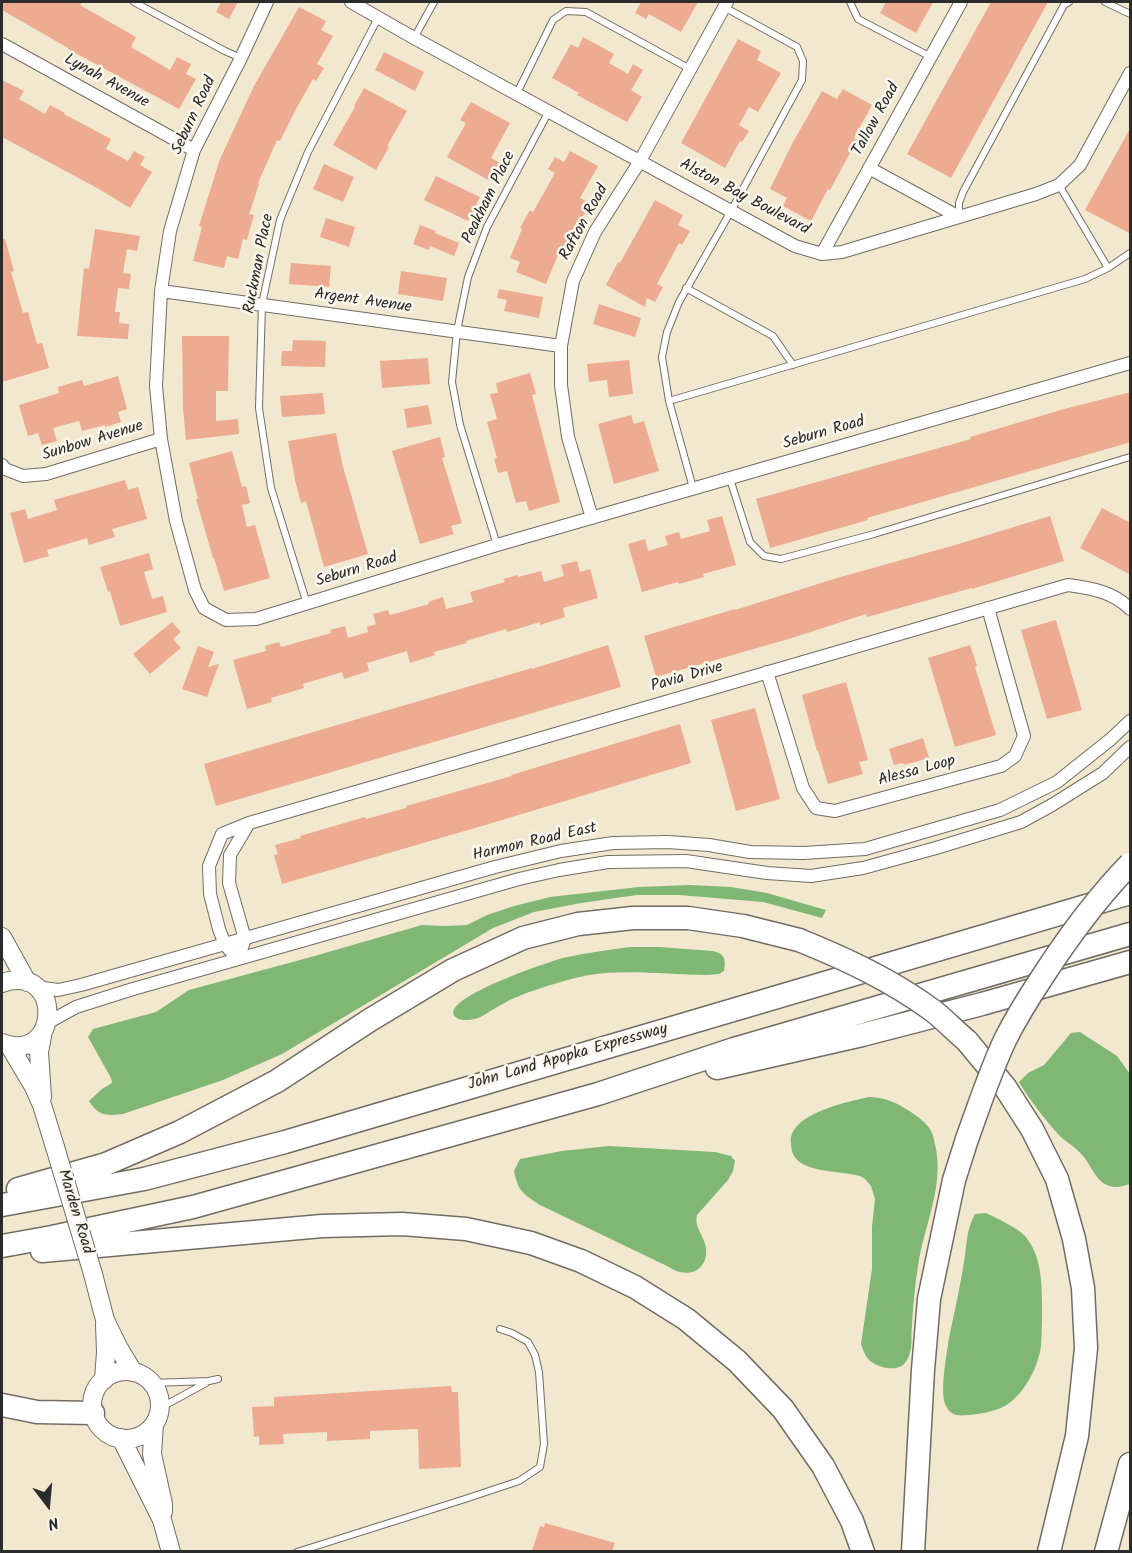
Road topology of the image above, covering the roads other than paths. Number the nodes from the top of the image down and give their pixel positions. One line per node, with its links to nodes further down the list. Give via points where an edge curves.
1 (134, 2): 15 (lane)
2 (267, 2): 15 (street, Seburn Road)
3 (351, 2): 11 (street, Alston Bay Boulevard)
4 (434, 2): 12 (lane)
5 (850, 2): 14 (lane, via 858,19)
6 (962, 2): 14 (street, Tallow Road)
7 (1069, 2): 25 (lane, via 963,192)
8 (1105, 2): 10 (lane)
9 (726, 4): 16 (street, Rafton Road); 24 (lane, via 797,47 803,61 802,80)
10 (1131, 14)
11 (378, 17): 12 (street, Alston Bay Boulevard); 31 (lane, Ruckman Place, via 308,152 280,220)
12 (414, 38): 18 (street, Alston Bay Boulevard)
13 (2, 44): 20 (street, Lynah Avenue)
14 (931, 57): 22 (street, Tallow Road)
15 (241, 58): 20 (street, Seburn Road)
16 (690, 69): 18 (lane, via 586,12 566,11 553,20); 21 (street, Rafton Road)
17 (1131, 74): 23 (street, Alston Bay Boulevard, via 1080,165)
18 (517, 93): 19 (street, Alston Bay Boulevard)
19 (549, 111): 21 (street, Alston Bay Boulevard); 32 (lane, Peakham Place, via 487,227 468,277)
20 (194, 150): 30 (street, Seburn Road, via 170,231)
21 (640, 161): 24 (street, Alston Bay Boulevard); 33 (street, Rafton Road, via 595,232 573,281)
22 (869, 168): 25 (street); 27 (street, Tallow Road)
23 (1059, 185): 25 (street, Alston Bay Boulevard); 28 (lane)
24 (731, 211): 27 (street, Alston Bay Boulevard, via 795,246); 29 (lane)
25 (959, 217): 27 (street, Alston Bay Boulevard, via 842,252)
26 (1131, 253): 28 (lane)
27 (822, 254)
28 (1108, 268): 35 (lane, via 1085,279)
29 (686, 288): 35 (lane, via 773,336); 36 (lane, via 667,332 662,357)
30 (161, 291): 31 (street, Argent Avenue); 37 (street, Seburn Road, via 156,386)
31 (262, 304): 32 (street, Argent Avenue); 44 (lane, Ruckman Place, via 259,408 272,488)
32 (457, 331): 33 (street, Argent Avenue); 43 (lane, Peakham Place, via 452,382 460,425)
33 (561, 346): 42 (street, Rafton Road, via 561,386 568,437)
34 (1131, 363): 40 (street, Seburn Road)
35 (793, 365): 36 (lane)
36 (669, 401): 41 (lane)
37 (161, 439): 39 (street, Sunbow Avenue, via 46,474 23,476); 44 (street, Seburn Road, via 176,522 204,608 226,620 256,619)
38 (1131, 457): 40 (lane, via 781,559 764,556 750,542)
39 (2, 465)
40 (729, 478): 41 (street, Seburn Road)
41 (693, 488): 42 (street, Seburn Road)
42 (592, 518): 43 (street, Seburn Road)
43 (497, 545): 44 (street, Seburn Road)
44 (307, 604)
45 (988, 608): 46 (street, Pavia Drive, via 1068,585 1095,588); 47 (street, Pavia Drive); 47 (street, Alessa Loop, via 1024,736 1015,756 1000,766 836,811 816,808 803,788)
46 (1131, 609)
47 (767, 672): 50 (street, Pavia Drive)
48 (1131, 721): 55 (street, Harmon Road East, via 1057,782 1000,810 865,849 750,852 668,842 613,843 495,867)
49 (1131, 747): 57 (street, Harmon Road East, via 1103,773 1021,822 863,868 811,876 686,861 608,862 519,879)
50 (249, 823): 55 (street, via 230,855 229,883); 56 (street, Pavia Drive, via 222,834 209,866 210,894)
51 (1131, 864): 85 (highway, bridge, via 1062,946 1024,1005 987,1082 967,1139 954,1180 929,1299)
52 (1131, 893): 66 (highway, John Land Apopka Expressway, via 285,1142 144,1179)
53 (1131, 934): 63 (highway, via 734,1048)
54 (2, 937): 60 (street)
55 (245, 939): 56 (street, Harmon Road East); 57 (street)
56 (225, 945): 57 (street, Pavia Drive); 60 (street, Harmon Road East, via 58,990)
57 (238, 959): 61 (street, Harmon Road East, via 76,1007)
58 (1131, 962): 63 (highway, via 873,1032)
59 (2, 983): 60 (street, via 18,980)
60 (32, 985): 61 (street, Marden Road, via 47,1003)
61 (45, 1027): 62 (street, via 28,1043); 64 (street, Marden Road, via 39,1052)
62 (5, 1044): 64 (street, Marden Road)
63 (598, 1094): 67 (highway, via 193,1207)
64 (42, 1105): 69 (street, Marden Road, bridge)
65 (2, 1192): 86 (highway, bridge, via 106,1164 180,1132 277,1081 453,970 523,938 578,924 688,918 800,940 886,980 933,1011 967,1041 1032,1129 1057,1179 1083,1288 1086,1348 1077,1436)
66 (2, 1205)
67 (2, 1245)
68 (2, 1254): 84 (highway, via 322,1226 402,1224 466,1229 541,1247 635,1287 686,1319 737,1361 783,1409 823,1466)
69 (105, 1320): 71 (street, Marden Road); 73 (street, Marden Road)
70 (500, 1329): 83 (lane, via 528,1342 535,1355 544,1444 540,1467 519,1481)
71 (133, 1372): 73 (street, via 112,1374); 75 (street)
72 (218, 1379): 74 (lane)
73 (104, 1380): 77 (street, via 94,1395)
74 (209, 1381): 75 (lane); 78 (lane)
75 (152, 1383): 78 (street, via 158,1392)
76 (2, 1406): 77 (highway, via 37,1412)
77 (93, 1413): 79 (street, via 105,1432)
78 (157, 1416): 79 (street, via 146,1432); 81 (street, via 152,1454 163,1504)
79 (121, 1438): 81 (street)
80 (1131, 1464): 87 (highway)
81 (162, 1520): 82 (street)
82 (171, 1551)
83 (297, 1551)
84 (863, 1551)
85 (913, 1551)
86 (1049, 1551)
87 (1106, 1551)

